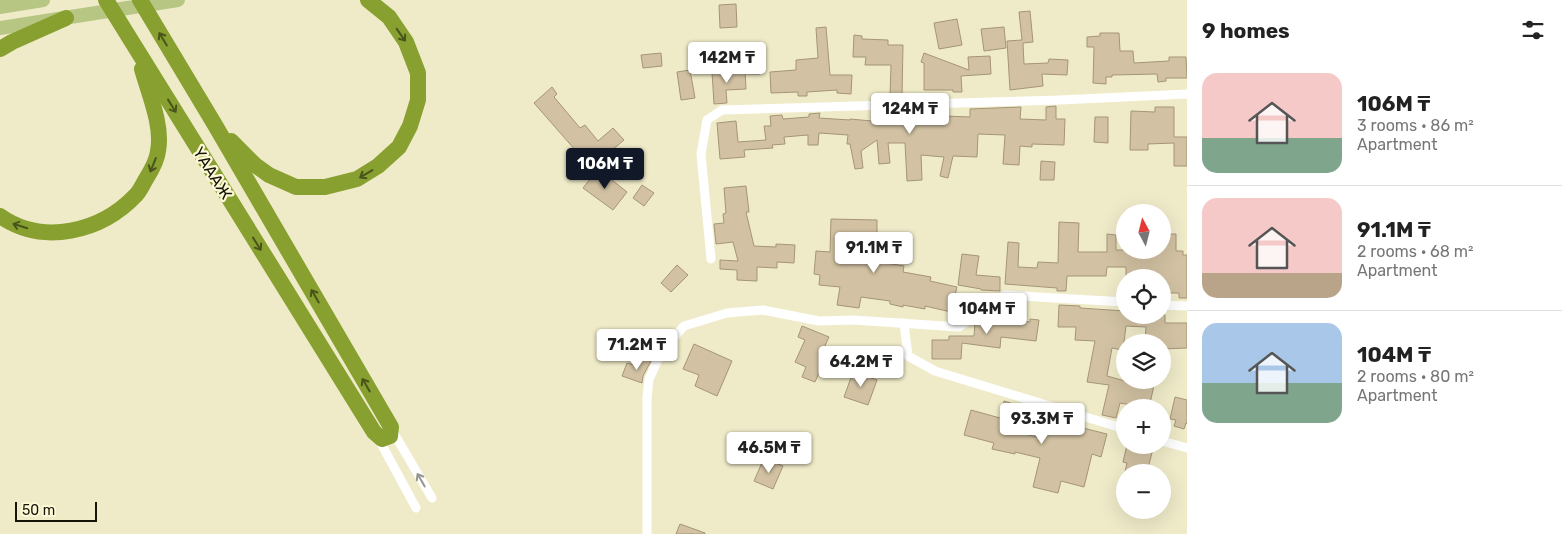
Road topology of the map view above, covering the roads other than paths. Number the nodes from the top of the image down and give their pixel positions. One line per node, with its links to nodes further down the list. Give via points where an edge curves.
1 (43, 0): 6 (main road)
2 (106, 0): 10 (highway, ҮАААЖ)
3 (140, 0): 12 (highway, ҮАААЖ, one-way to 3)
4 (178, 0): 7 (main road)
5 (368, 0): 12 (highway, one-way to 12, via 389,18 406,42 418,72 418,100 410,126 399,147 378,166 357,179 325,187 296,187 255,165)
6 (0, 7)
7 (70, 18): 8 (main road); 9 (highway)
8 (0, 28)
9 (0, 49)
10 (137, 50): 13 (highway, one-way to 13, via 160,130 158,152 136,194 116,212 91,226 66,232 36,231); 21 (highway, ҮАААЖ, one-way to 21)
11 (1187, 94): 14 (street, via 722,110 707,120 701,154)
12 (215, 125): 20 (highway, ҮАААЖ, one-way to 12)
13 (0, 216)
14 (711, 259)
15 (1116, 301): 18 (street, via 1004,295 959,327)
16 (1171, 305): 17 (street)
17 (1187, 306)
18 (904, 324): 19 (street, via 908,356 935,371); 26 (street, via 819,321 762,310 727,313 684,326 662,351 649,379)
19 (1116, 426)
20 (391, 427): 21 (highway, via 388,438 382,439); 24 (street, one-way to 20)
21 (374, 432): 25 (street)
22 (1171, 444): 23 (street)
23 (1187, 448)
24 (432, 498)
25 (416, 508)
26 (647, 534)

